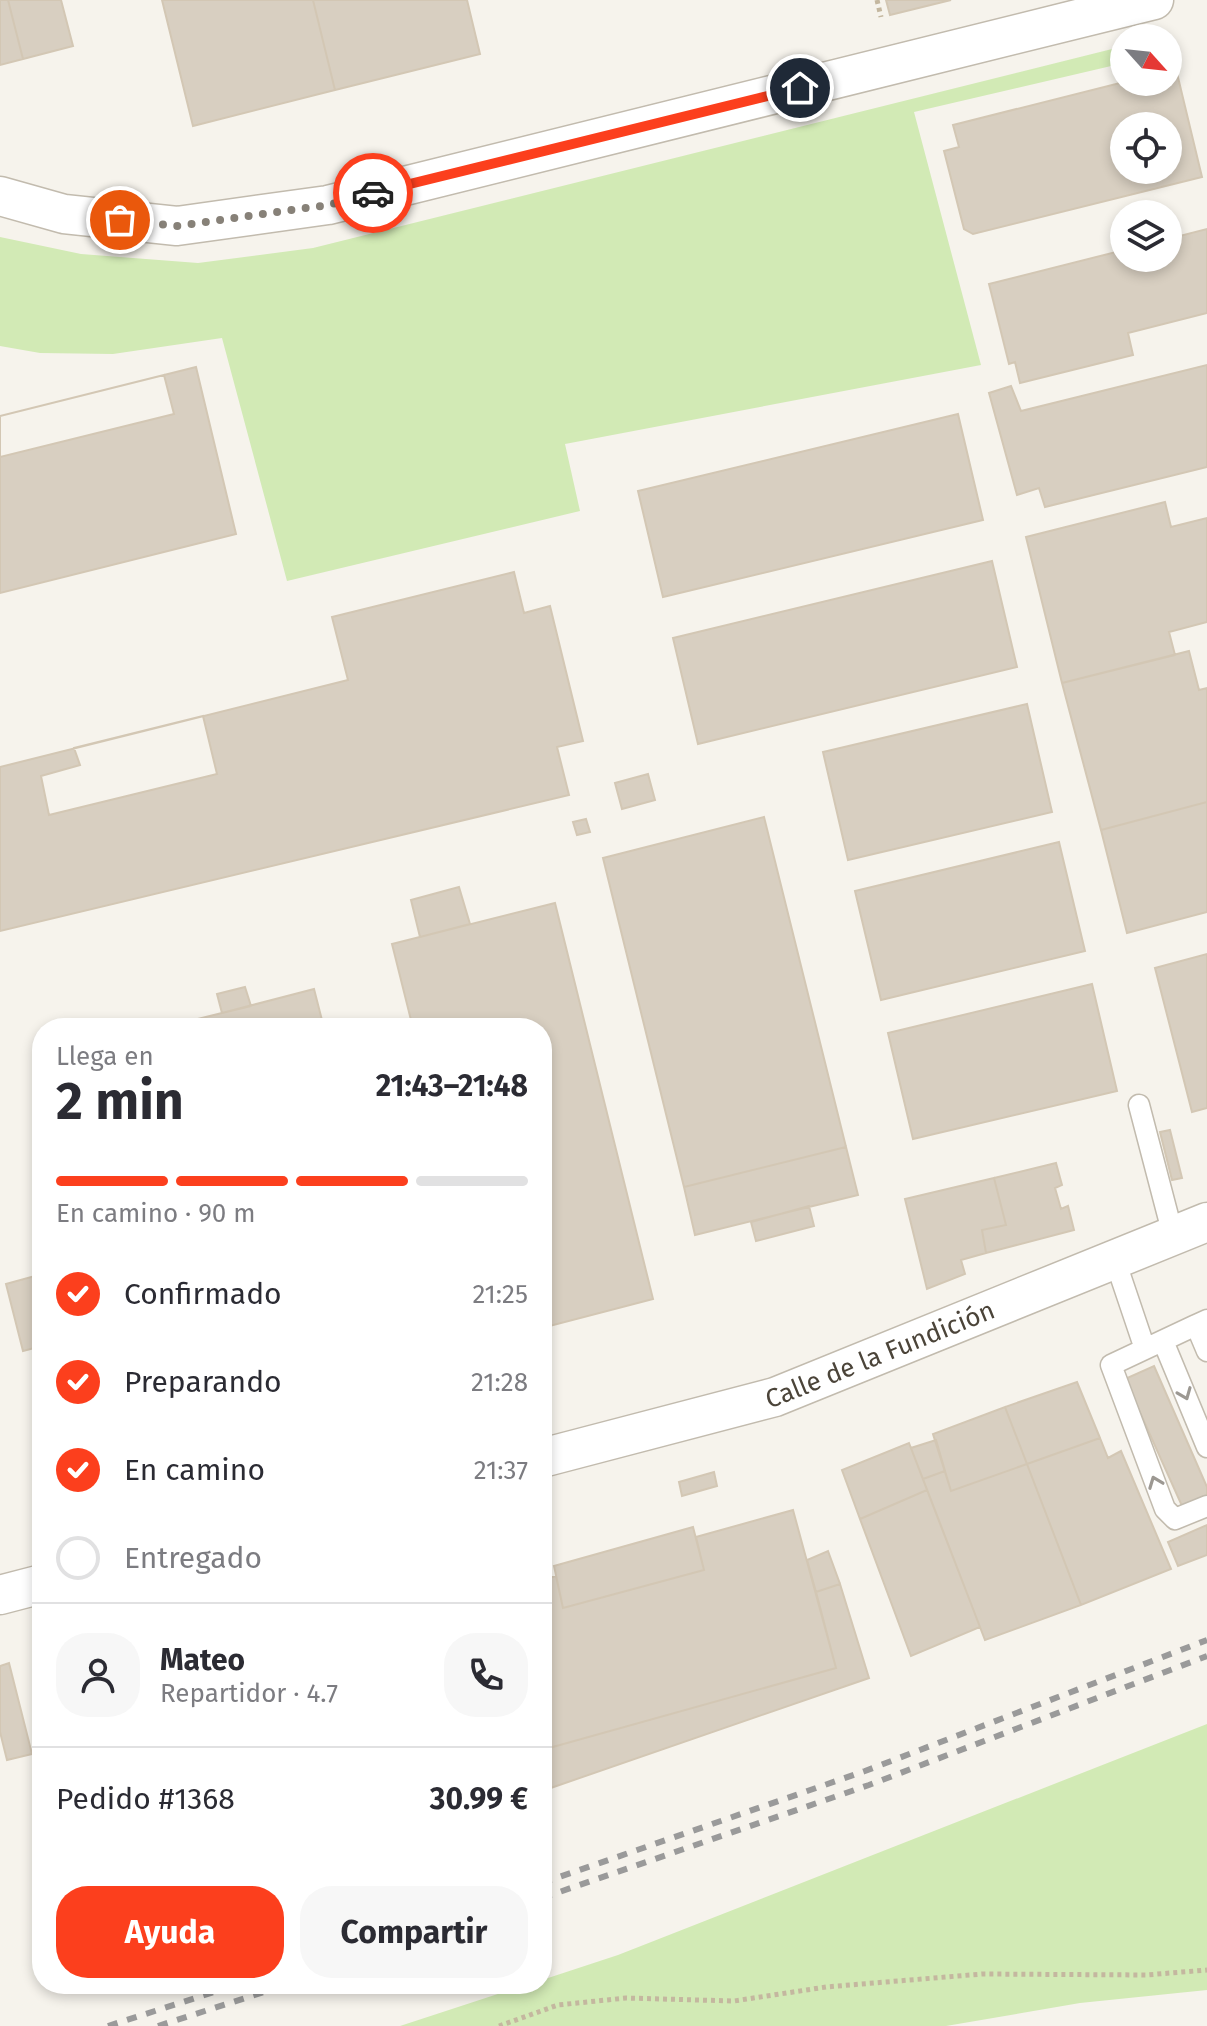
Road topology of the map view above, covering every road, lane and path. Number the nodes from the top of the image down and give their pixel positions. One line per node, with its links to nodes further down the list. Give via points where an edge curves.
1 (877, 0): 3 (path)
2 (1154, 0): 4 (street, via 328,205 177,226 64,214)
3 (881, 17)
4 (0, 196)
5 (1139, 1105): 6 (lane)
6 (1190, 1229): 7 (street, Calle de la Fundición)
7 (1114, 1257): 9 (lane); 12 (street, Calle de la Fundición, via 775,1397)
8 (1202, 1323): 9 (lane); 10 (lane)
9 (1154, 1345): 11 (lane, one-way to 11); 13 (lane, one-way to 9, via 1175,1519 1165,1509 1111,1365)
10 (1207, 1351)
11 (1207, 1447)
12 (552, 1455)
13 (1207, 1506)
14 (32, 1587): 15 (street)
15 (0, 1595)
16 (1207, 1970): 17 (path, via 982,1974 734,2001 626,1998 558,2005)
17 (499, 2026)

